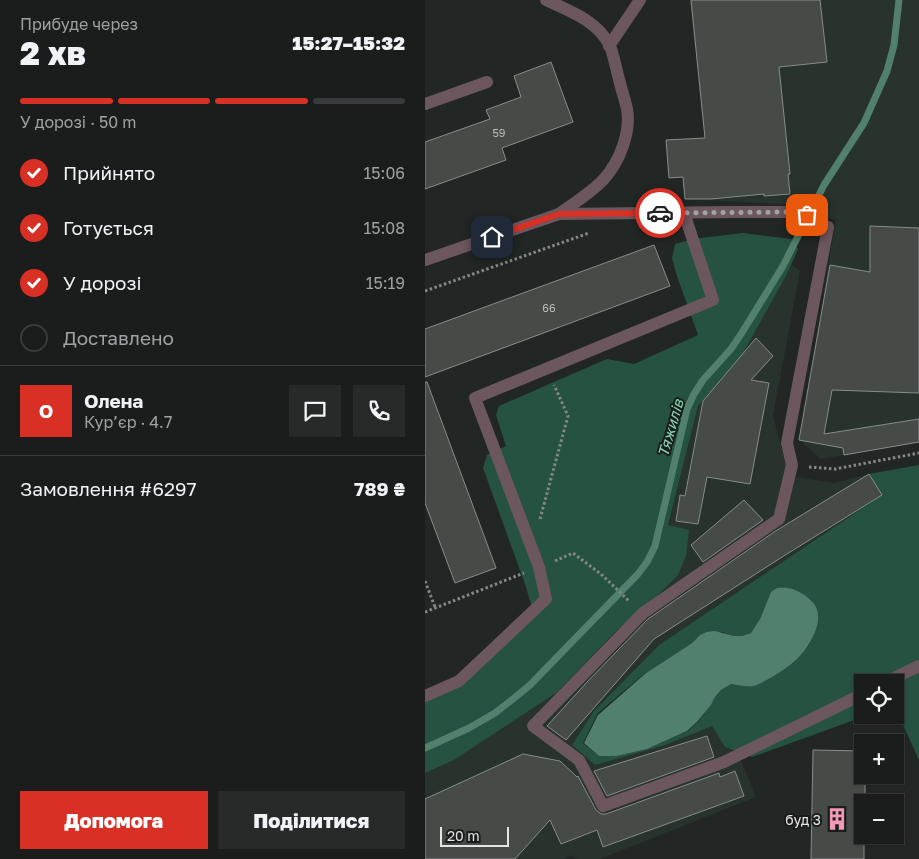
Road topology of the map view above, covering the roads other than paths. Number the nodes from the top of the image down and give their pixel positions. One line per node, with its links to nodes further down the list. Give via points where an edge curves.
1 (547, 0): 3 (street, via 591,23)
2 (641, 0): 3 (street)
3 (609, 46): 7 (street, via 627,109 625,138 603,179)
4 (487, 82): 5 (street)
5 (425, 104)
6 (684, 213): 7 (street); 11 (street, via 713,300 475,398 539,568 546,599 459,681); 12 (street, via 791,212 825,223 787,443 792,465 779,519 643,614 533,726 579,760 603,806 724,762)
7 (559, 214): 8 (street)
8 (425, 260)
9 (919, 666): 10 (street)
10 (902, 674)
11 (425, 696)
12 (854, 698)

